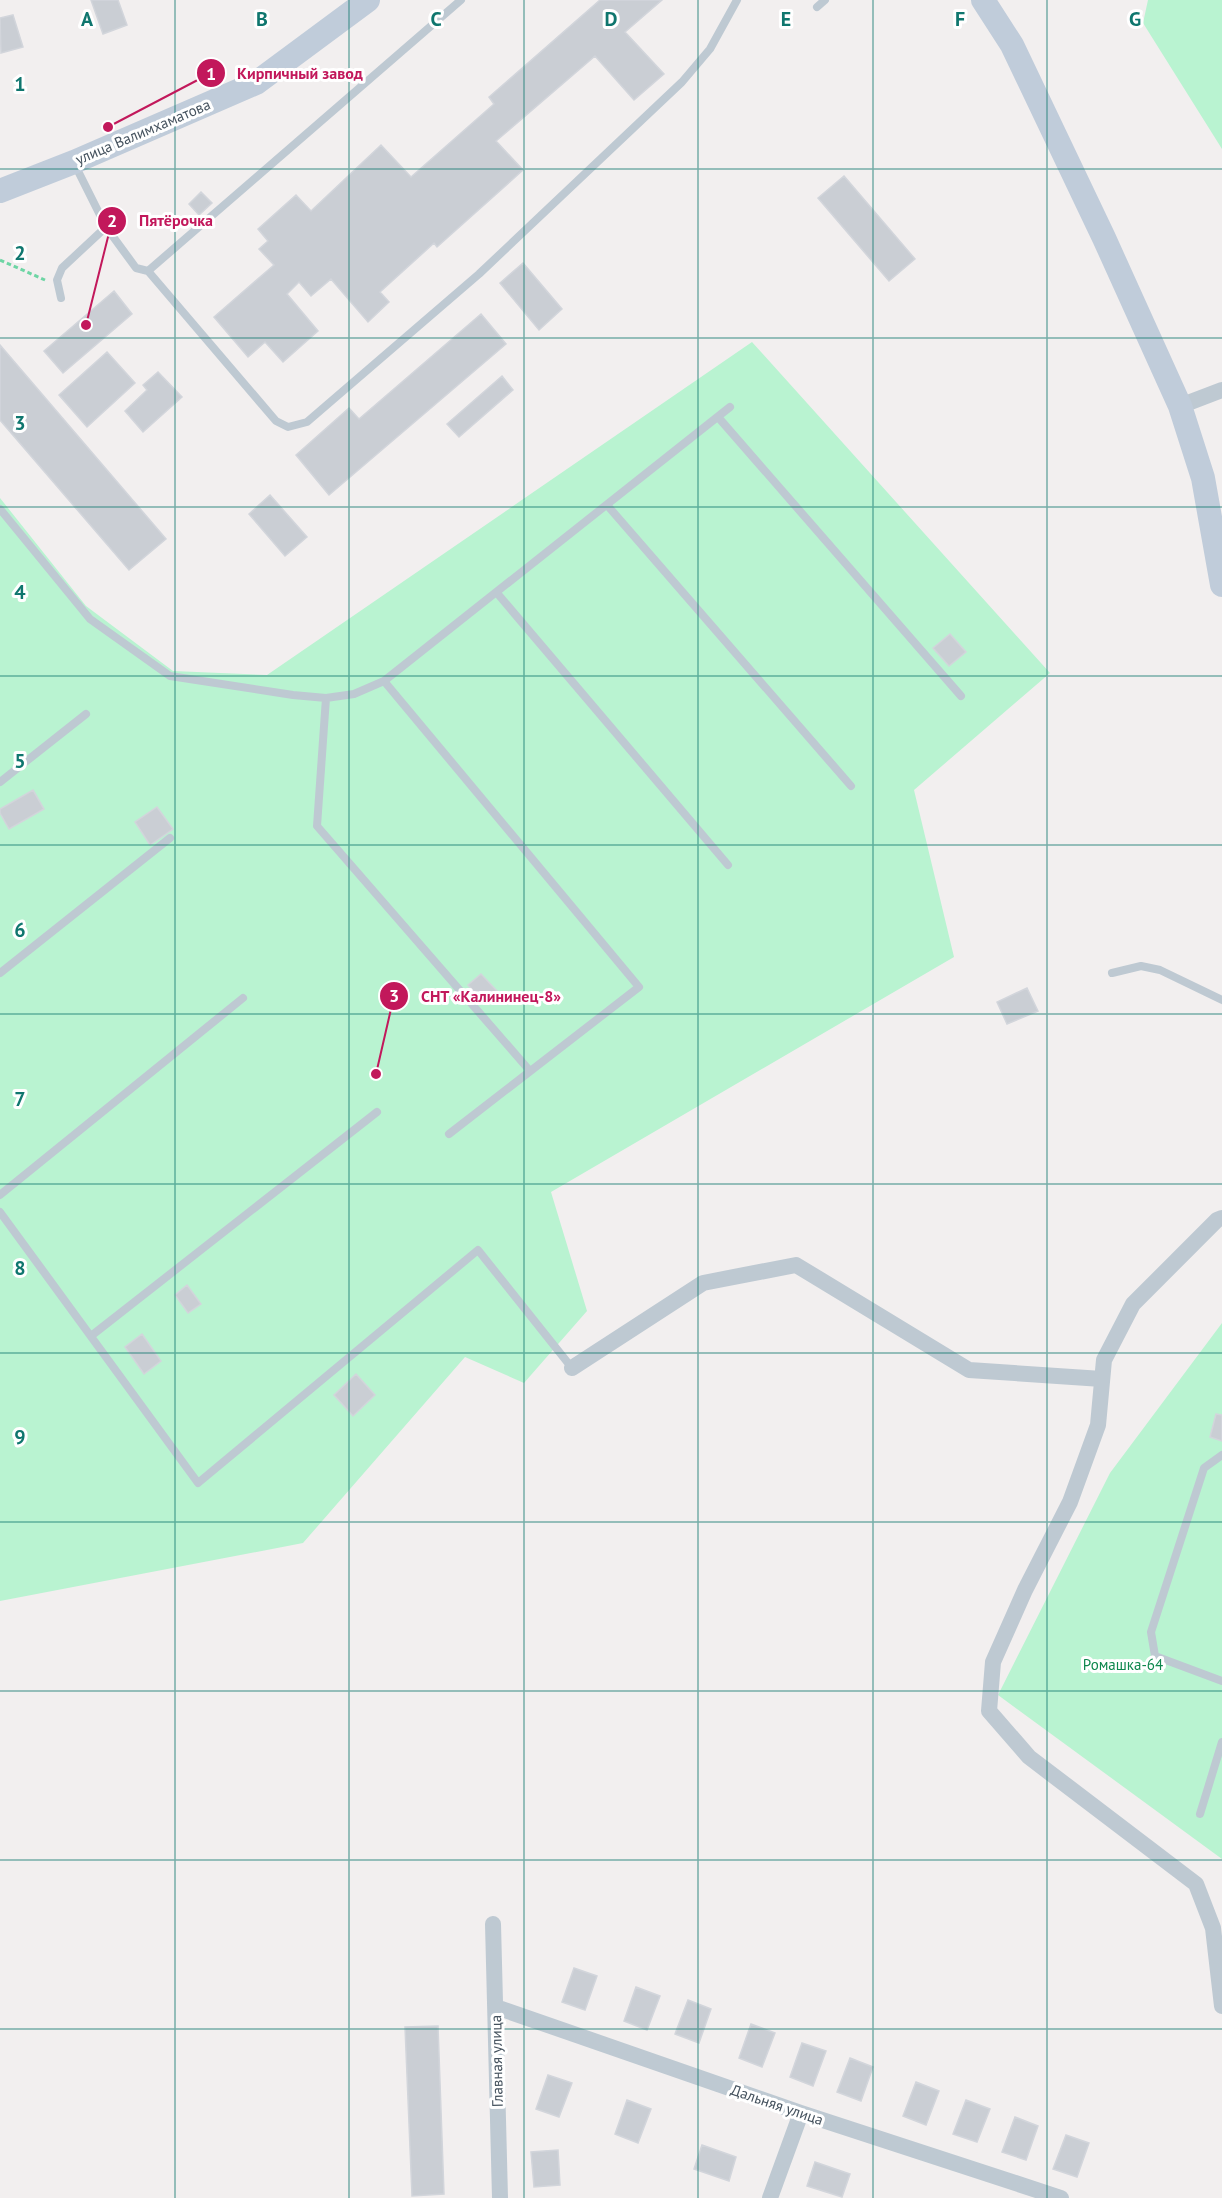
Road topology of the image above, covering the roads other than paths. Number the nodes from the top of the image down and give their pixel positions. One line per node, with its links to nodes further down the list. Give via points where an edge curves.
1 (368, 0): 7 (main road, улица Валимхаматова, via 256,83)
2 (462, 0): 10 (lane)
3 (737, 0): 10 (lane, via 710,49 682,82 479,274 307,423 288,427 276,421)
4 (825, 0): 6 (lane)
5 (983, 0): 13 (main road, via 1012,45)
6 (817, 7)
7 (74, 162): 8 (main road, улица Валимхаматова); 9 (lane)
8 (0, 191)
9 (106, 227): 10 (lane, via 136,268); 11 (lane, via 62,268 57,280)
10 (148, 271)
11 (61, 298)
12 (1222, 390): 13 (street)
13 (1180, 406): 18 (main road, via 1203,478)
14 (730, 407): 15 (lane)
15 (718, 417): 16 (lane); 21 (lane)
16 (607, 505): 19 (lane); 25 (lane)
17 (0, 509): 22 (lane, via 90,619 170,676)
18 (1222, 585)
19 (497, 593): 20 (lane); 27 (lane)
20 (384, 681): 22 (lane, via 354,694); 32 (lane, via 639,987)
21 (961, 696)
22 (326, 698): 32 (lane, via 317,826)
23 (86, 714): 24 (lane)
24 (0, 782)
25 (851, 786)
26 (170, 838): 28 (lane)
27 (728, 865)
28 (0, 973)
29 (1112, 973): 31 (lane, via 1141,966 1160,970)
30 (243, 998): 35 (lane)
31 (1222, 1000)
32 (530, 1071): 34 (lane)
33 (376, 1112): 38 (lane)
34 (449, 1134)
35 (0, 1195)
36 (0, 1212): 38 (lane)
37 (1222, 1218): 40 (street, via 1133,1304 1104,1360)
38 (91, 1336): 39 (lane, via 198,1483 478,1250)
39 (572, 1368): 40 (street, via 703,1282 796,1265 969,1370)
40 (1102, 1379): 46 (street, via 1098,1425 1070,1502 993,1662 989,1711 1029,1757 1196,1884 1213,1928)
41 (1222, 1455): 42 (lane, via 1204,1468 1151,1632 1155,1656)
42 (1222, 1681)
43 (1222, 1742): 44 (lane)
44 (1200, 1814)
45 (493, 1924): 47 (street, Главная улица)
46 (1222, 2006)
47 (496, 2007): 48 (street, Дальняя улица); 49 (street, Главная улица)
48 (801, 2113): 50 (street); 51 (street, Дальняя улица)
49 (500, 2198)
50 (770, 2198)
51 (1060, 2198)

